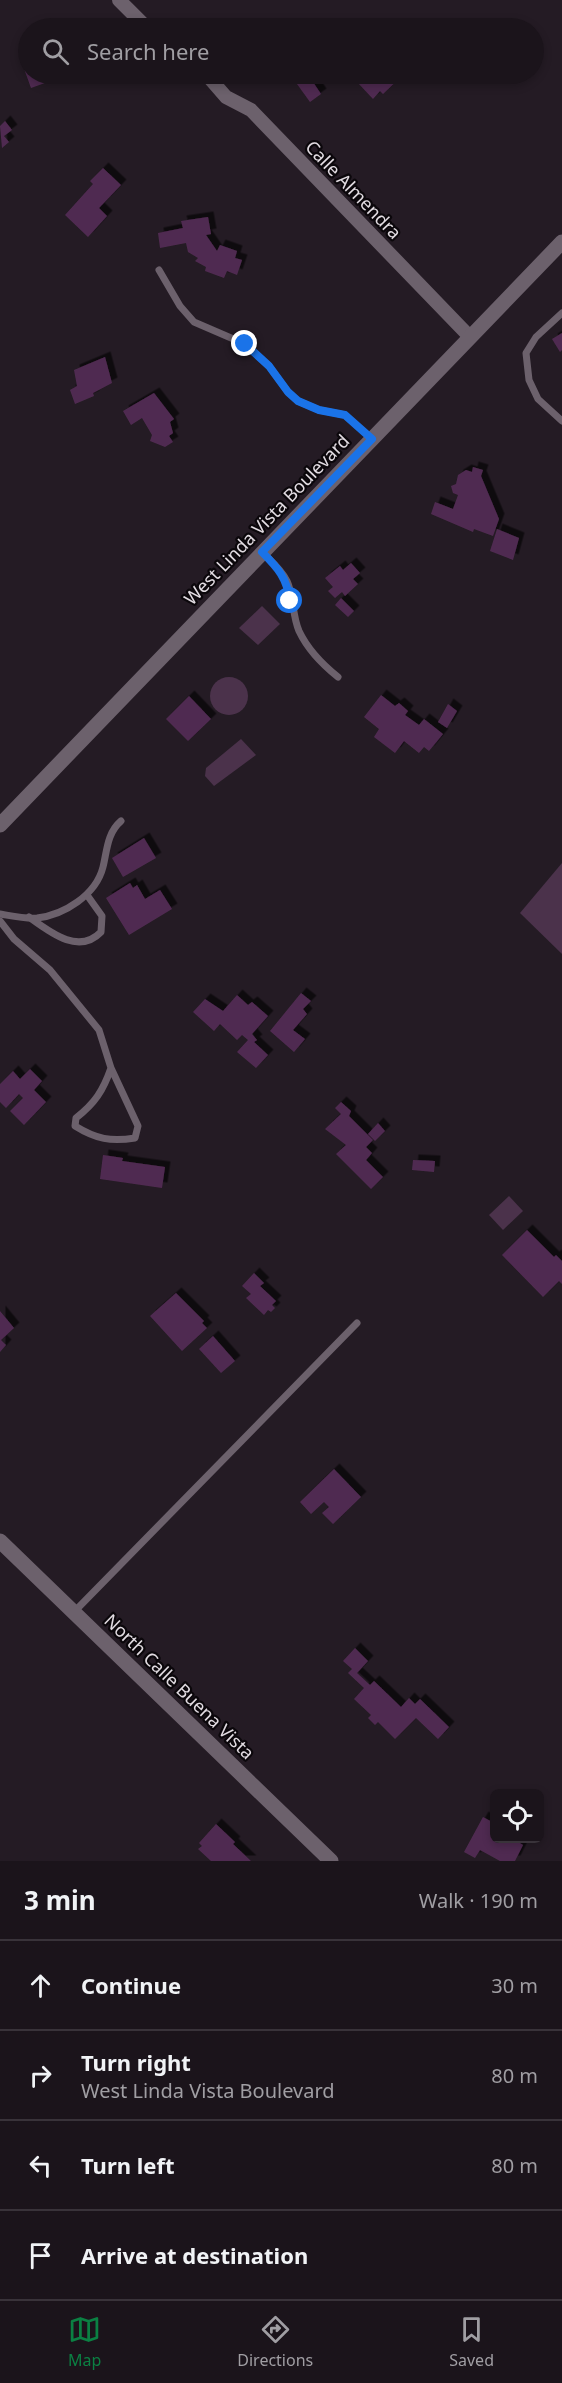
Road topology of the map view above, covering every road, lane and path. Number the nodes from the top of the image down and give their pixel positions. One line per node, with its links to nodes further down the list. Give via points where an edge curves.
1 (119, 0): 2 (street)
2 (137, 18)
3 (215, 84): 7 (street, Calle Almendra, via 226,97 251,110)
4 (561, 244): 7 (street, West Linda Vista Boulevard)
5 (159, 270): 9 (lane, via 194,322 245,344 298,401 345,415)
6 (562, 313): 8 (lane, via 536,337 526,353 529,380 538,399)
7 (470, 337): 9 (street, West Linda Vista Boulevard)
8 (562, 421)
9 (372, 439): 10 (street, West Linda Vista Boulevard)
10 (262, 552): 11 (lane, via 288,583 299,632); 13 (street, West Linda Vista Boulevard)
11 (338, 677)
12 (121, 821): 14 (lane, via 114,827 103,869)
13 (0, 825)
14 (87, 895): 16 (lane, via 54,912); 16 (lane, via 102,916 101,932 93,940 81,944 67,940)
15 (0, 914): 16 (lane)
16 (29, 917)
17 (0, 921): 18 (lane, via 93,1020)
18 (111, 1068): 18 (lane, via 138,1126 135,1138 114,1141 92,1137 75,1126 76,1118 102,1092)
19 (357, 1323): 21 (lane)
20 (0, 1541): 21 (street, North Calle Buena Vista)
21 (74, 1612): 22 (street, North Calle Buena Vista)
22 (331, 1861)

